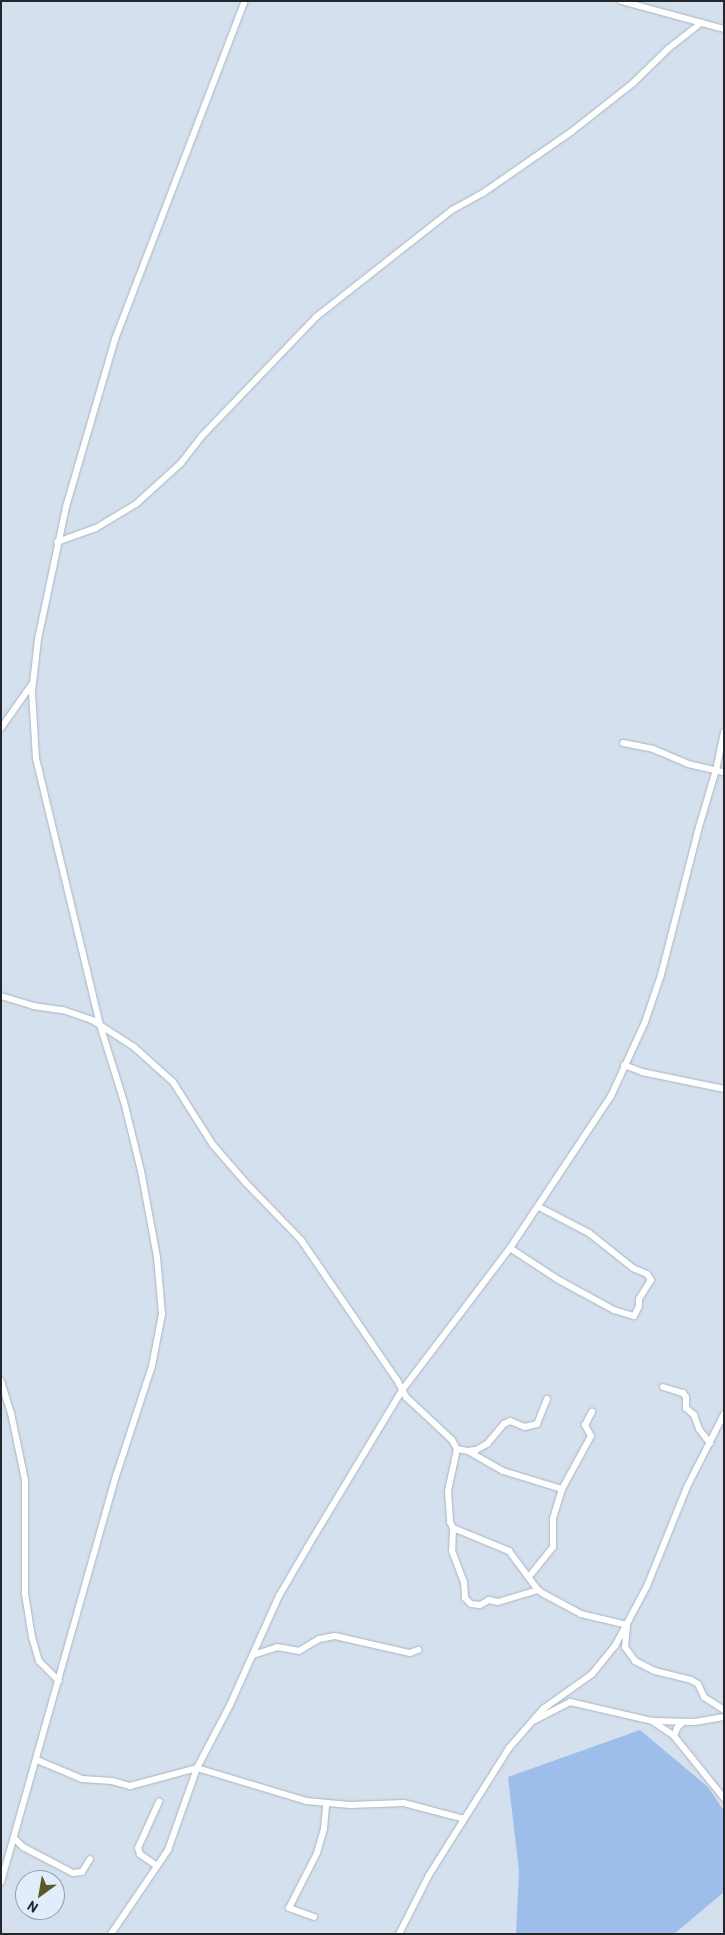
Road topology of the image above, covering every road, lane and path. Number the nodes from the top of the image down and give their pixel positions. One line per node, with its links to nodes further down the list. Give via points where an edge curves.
1 (245, 1): 5 (street, via 115,339)
2 (621, 1): 3 (street)
3 (701, 22): 4 (street); 5 (street, via 633,83 571,132 484,193 452,210 316,317 202,436 181,463 136,504 96,528)
4 (724, 29)
5 (57, 542): 6 (street)
6 (33, 682): 7 (street); 13 (street, via 36,759)
7 (1, 728)
8 (724, 732): 10 (street)
9 (623, 743): 10 (street, via 653,749 688,764)
10 (716, 770): 11 (street); 14 (street, via 661,975 645,1022)
11 (724, 772)
12 (1, 996): 13 (street, via 33,1006 63,1010)
13 (100, 1025): 20 (street, via 134,1047 173,1082 213,1145 301,1240); 34 (street, via 141,1171 157,1256 162,1314 152,1366 117,1472)
14 (624, 1065): 15 (street, via 642,1072); 16 (street, via 603,1110)
15 (724, 1089)
16 (538, 1207): 17 (street); 17 (street, via 590,1233 620,1258 647,1274 651,1280 639,1299 640,1306 634,1316 614,1310 557,1279)
17 (510, 1248): 20 (street)
18 (1, 1381): 34 (street, via 25,1480 25,1594 32,1637 39,1661)
19 (663, 1387): 24 (street, via 683,1393 686,1408 694,1415 699,1429)
20 (403, 1389): 25 (street, via 406,1397 452,1440); 33 (street, via 288,1580)
21 (547, 1399): 26 (street, via 537,1424 525,1427 510,1422 504,1424 487,1444)
22 (592, 1412): 27 (street, via 584,1425 591,1436)
23 (724, 1414): 24 (street)
24 (710, 1443): 31 (street, via 687,1487 647,1586)
25 (457, 1449): 26 (street); 28 (street, via 448,1491)
26 (468, 1451): 27 (street, via 503,1472)
27 (562, 1489): 29 (street, via 553,1519 553,1547)
28 (453, 1528): 29 (street, via 509,1551); 30 (street, via 452,1551 464,1582 465,1598 471,1604 480,1605 489,1600 498,1602)
29 (528, 1577): 30 (street)
30 (538, 1590): 31 (street, via 581,1614)
31 (626, 1625): 35 (street, via 625,1647 635,1661 655,1671 691,1680 698,1684 704,1697); 38 (street, via 592,1674 560,1695)
32 (418, 1650): 33 (street, via 410,1653 335,1636 319,1639 298,1651 277,1647)
33 (252, 1655): 42 (street)
34 (60, 1681): 41 (street)
35 (724, 1710)
36 (724, 1717): 39 (street)
37 (652, 1721): 38 (street, via 570,1702); 39 (street); 40 (street)
38 (530, 1722): 46 (street, via 509,1748)
39 (684, 1722): 40 (street)
40 (674, 1736): 43 (street)
41 (37, 1760): 42 (street, via 82,1779 130,1786); 47 (street)
42 (198, 1768): 45 (street, via 306,1801); 49 (street, via 170,1846)
43 (724, 1798)
44 (159, 1802): 49 (street, via 138,1848 140,1854)
45 (326, 1804): 46 (street, via 404,1804); 51 (street, via 317,1854 289,1908)
46 (464, 1819): 53 (street, via 417,1896)
47 (14, 1838): 48 (street, via 23,1847 73,1873 82,1872); 50 (street)
48 (90, 1859)
49 (158, 1866): 52 (street)
50 (1, 1882)
51 (314, 1916)
52 (111, 1934)
53 (399, 1934)

